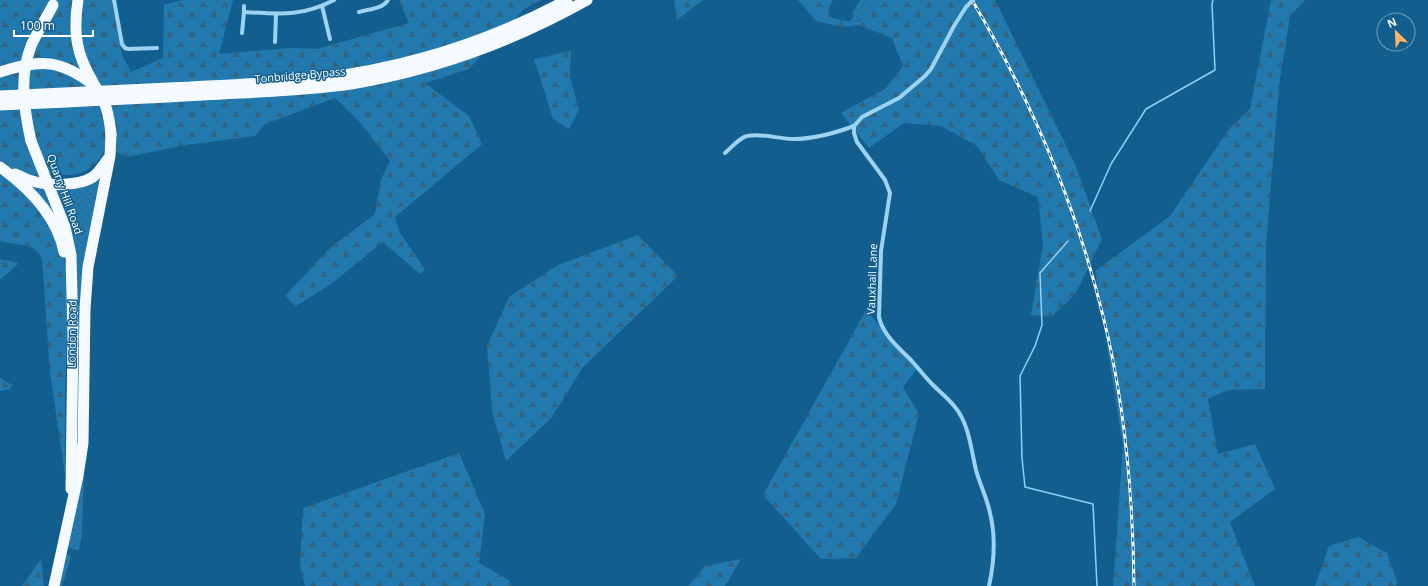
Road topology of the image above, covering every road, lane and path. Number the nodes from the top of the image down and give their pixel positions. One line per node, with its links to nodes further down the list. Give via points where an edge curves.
1 (78, 0): 19 (highway, via 76,38)
2 (114, 0): 17 (street, via 122,44 125,48)
3 (334, 0): 10 (street)
4 (388, 0): 12 (street, via 380,7)
5 (567, 0): 20 (highway, Tonbridge Bypass, via 460,47 406,63 352,74 294,81)
6 (587, 0): 21 (highway, Tonbridge Bypass, via 537,25 462,56 352,83 294,90)
7 (973, 0): 22 (street, bridge, via 966,7 925,76 899,98 862,117)
8 (55, 3): 26 (highway, Quarry Hill Road, bridge, via 31,47 24,75 25,116 31,141)
9 (244, 6): 11 (street)
10 (322, 6): 13 (street, via 302,13); 15 (street)
11 (244, 12): 13 (street); 14 (street)
12 (358, 12)
13 (276, 14): 16 (street)
14 (242, 33)
15 (330, 39)
16 (275, 42)
17 (157, 48)
18 (0, 72): 19 (highway, via 30,64 46,64)
19 (84, 74): 24 (highway, London Road, bridge, via 95,86 107,107 111,134)
20 (0, 96)
21 (0, 105)
22 (854, 126): 23 (street, via 832,134 794,139 747,136); 32 (street, Vauxhall Lane, via 857,142 885,180 890,193 881,251 880,323 900,351 954,406 964,424 992,526 993,562)
23 (726, 153)
24 (110, 156): 28 (highway, via 94,176); 30 (highway, London Road, via 88,267 83,444)
25 (0, 167): 27 (highway, via 33,181); 29 (highway, via 24,186 50,217 62,242)
26 (43, 170): 27 (highway, Quarry Hill Road); 28 (highway, via 50,176)
27 (48, 183): 28 (highway); 29 (highway, Quarry Hill Road, via 69,241)
28 (77, 183)
29 (72, 288): 30 (highway, Quarry Hill Road)
30 (72, 502): 31 (highway, London Road)
31 (54, 586)
32 (989, 586)

